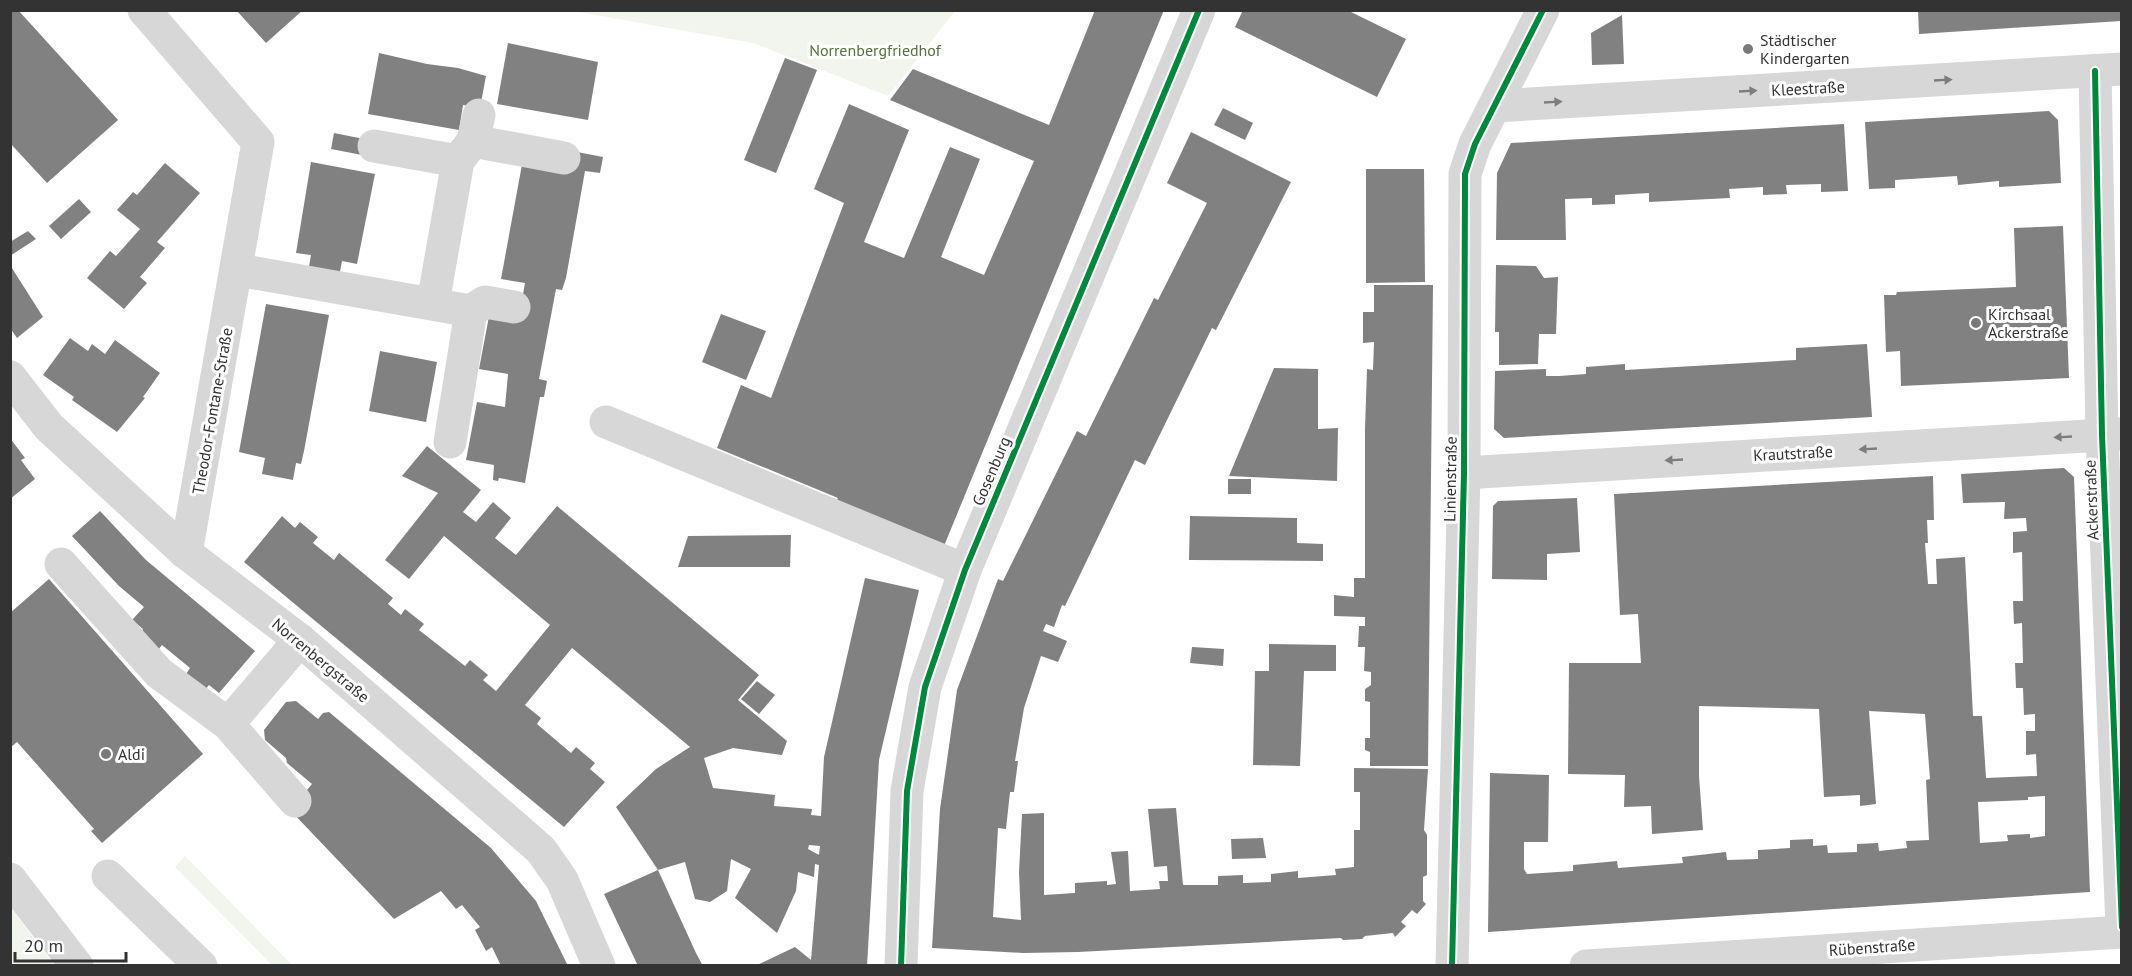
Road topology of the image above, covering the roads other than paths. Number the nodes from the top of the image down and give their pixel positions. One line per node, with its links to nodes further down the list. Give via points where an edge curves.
1 (144, 10): 9 (street, Theodor-Fontane-Straße, via 258,142)
2 (1199, 10): 20 (street, Gosenburg)
3 (1547, 15): 5 (street, Linienstraße)
4 (2108, 70): 5 (street, Kleestraße, one-way to 4); 15 (street, Ackerstraße)
5 (1495, 106): 17 (street, Linienstraße, via 1465,174)
6 (470, 139): 7 (street); 8 (street); 10 (street)
7 (375, 146)
8 (564, 158)
9 (237, 270): 10 (street); 18 (street, Theodor-Fontane-Straße)
10 (433, 303): 12 (street)
11 (514, 307): 12 (street, via 485,302)
12 (471, 311): 16 (street)
13 (10, 377): 18 (street, Norrenbergstraße, via 49,427)
14 (606, 422): 20 (street)
15 (2112, 434): 17 (street, Krautstraße, one-way to 17); 26 (street, Ackerstraße)
16 (450, 442)
17 (1464, 473): 32 (street, Linienstraße)
18 (186, 553): 21 (street, Norrenbergstraße)
19 (61, 564): 22 (street, via 159,673)
20 (965, 570): 31 (street, Gosenburg, via 925,687 907,791)
21 (300, 640): 22 (street); 30 (street, Norrenbergstraße, via 541,850 562,880)
22 (228, 724): 23 (street)
23 (295, 801)
24 (108, 876): 29 (street)
25 (10, 879): 28 (street)
26 (2121, 927)
27 (2121, 932): 33 (street, Rübenstraße)
28 (77, 966)
29 (201, 966)
30 (599, 966)
31 (902, 966)
32 (1452, 966)
33 (1586, 966)

